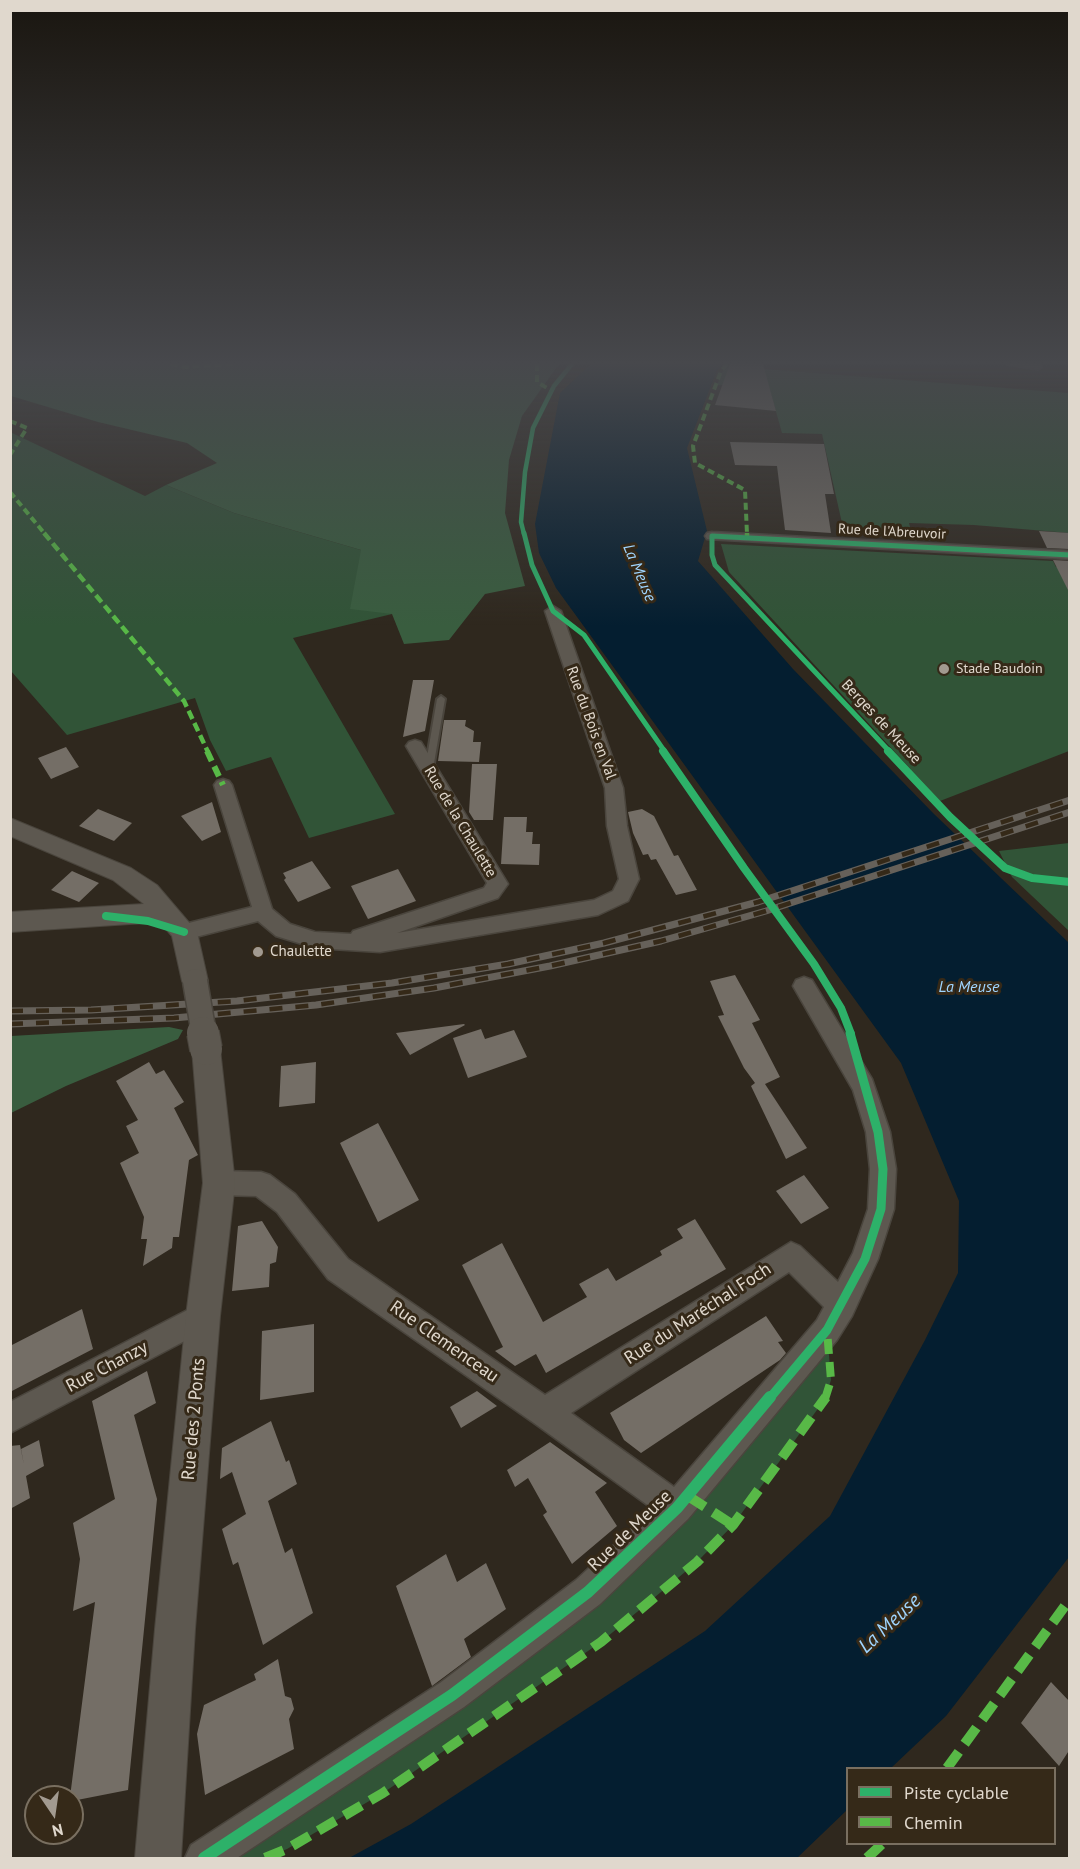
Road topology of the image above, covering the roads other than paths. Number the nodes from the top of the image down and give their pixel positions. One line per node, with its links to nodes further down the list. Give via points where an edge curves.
1 (712, 536): 2 (street, Rue de l'Abreuvoir)
2 (1070, 555)
3 (553, 611): 13 (street, Rue du Bois en Val, via 614,788 617,826 629,879 621,896 598,907 380,944)
4 (441, 699): 6 (lane)
5 (415, 746): 6 (street, Rue de la Chaulette)
6 (429, 769): 13 (street, Rue de la Chaulette, via 498,884 491,893 359,938)
7 (223, 785): 10 (street)
8 (10, 826): 9 (street, via 122,874 148,892)
9 (166, 912): 11 (street); 12 (street)
10 (262, 912): 12 (street); 13 (street, via 283,930 315,940)
11 (10, 922)
12 (184, 932): 15 (street, Rue des 2 Ponts, bridge, via 206,1049)
13 (353, 944)
14 (804, 986): 16 (street, Rue de Meuse, via 864,1087 884,1169 881,1209 865,1259)
15 (219, 1183): 17 (street, Rue des 2 Ponts); 18 (street, Rue Clemenceau, via 261,1185 286,1203 338,1269)
16 (842, 1306): 18 (street, Rue du Maréchal Foch, via 790,1254); 20 (street, Rue de Meuse, via 828,1330)
17 (204, 1316): 19 (street, Rue Chanzy); 21 (street, Rue des 2 Ponts)
18 (545, 1412): 20 (street, Rue Clemenceau)
19 (10, 1418)
20 (677, 1508): 22 (street, Rue de Meuse, via 588,1592 452,1695)
21 (158, 1858)
22 (204, 1858)

